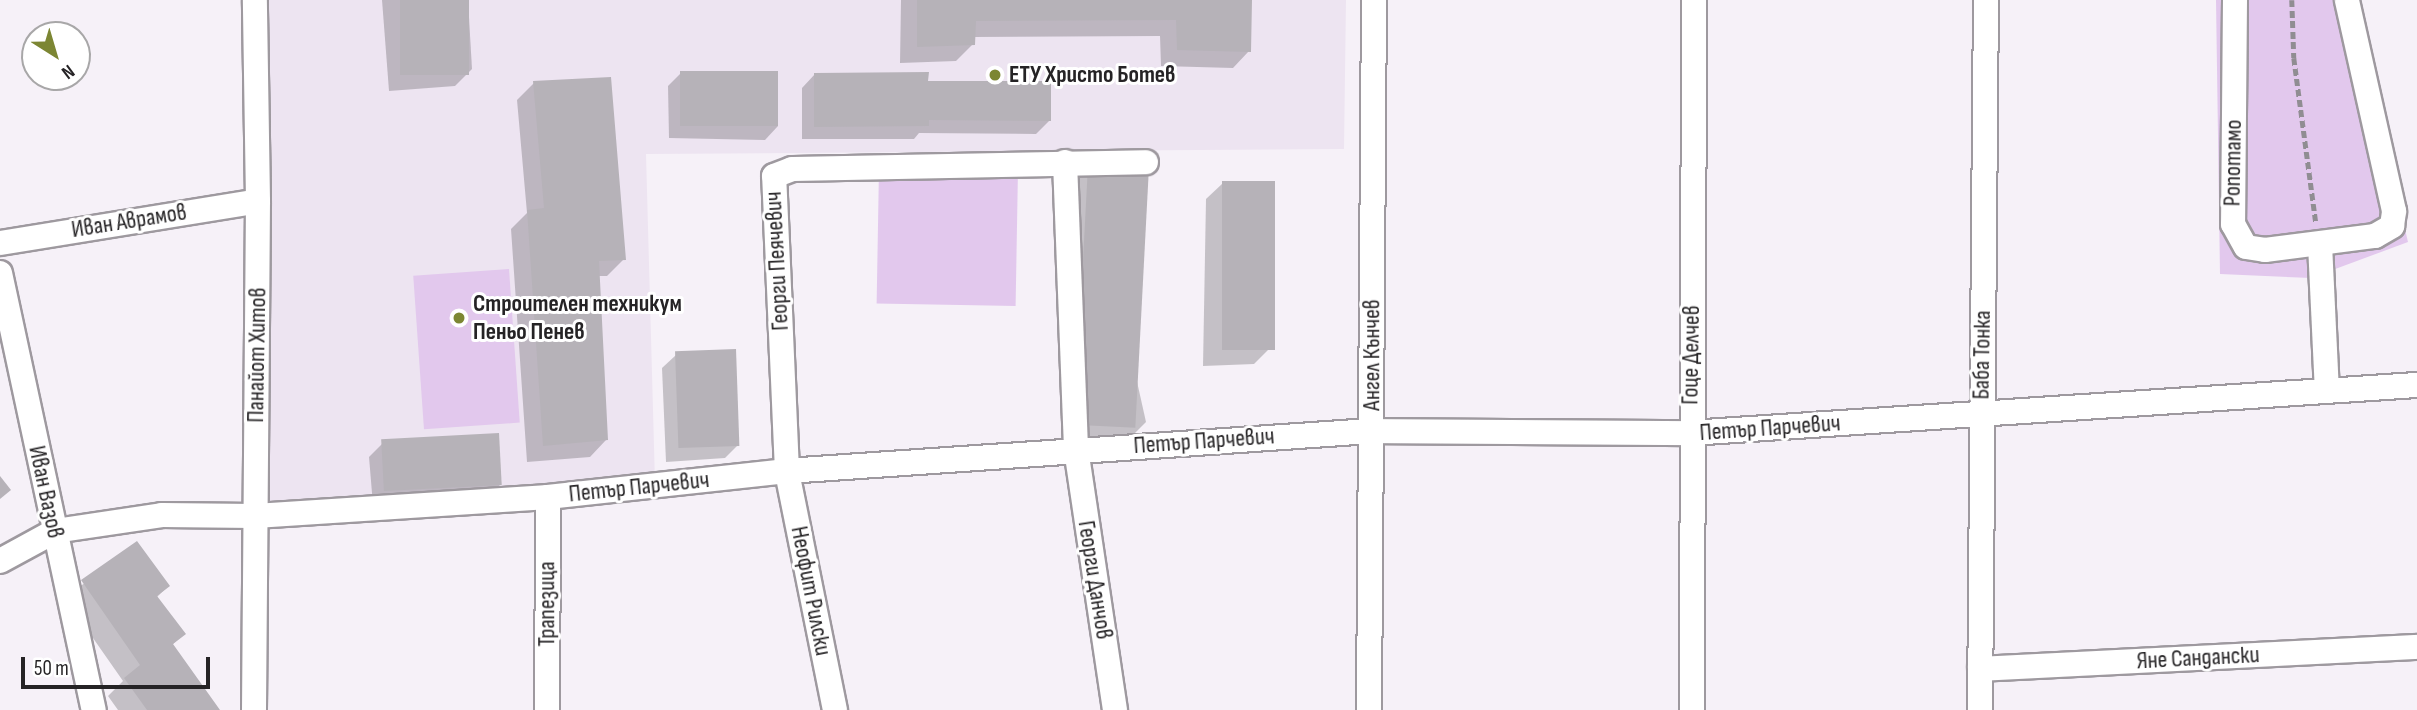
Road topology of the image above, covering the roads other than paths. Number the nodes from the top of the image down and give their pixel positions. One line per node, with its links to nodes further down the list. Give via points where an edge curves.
1 (255, 0): 9 (street, Панайот Хитов)
2 (1374, 0): 16 (street, Ангел Кънчев)
3 (1694, 0): 17 (street, Гоце Делчев)
4 (1986, 0): 15 (street, Баба Тонка)
5 (2235, 0): 11 (street, Ропотамо, via 2235,233 2254,250)
6 (2347, 0): 11 (street, Ропотамо, via 2395,219 2388,231 2375,236)
7 (1065, 162): 8 (street, Георги Пеячевич); 18 (street); 19 (street, Георги Пеячевич, via 792,169 774,176)
8 (1146, 162)
9 (258, 201): 10 (street, Иван Аврамов); 21 (street, Панайот Хитов)
10 (0, 243)
11 (2320, 244): 14 (street)
12 (0, 273): 22 (street, Иван Вазов)
13 (2417, 385): 14 (street, Петър Парчевич)
14 (2327, 390): 15 (street, Петър Парчевич)
15 (1981, 414): 17 (street, Петър Парчевич); 25 (street, Баба Тонка)
16 (1371, 431): 17 (street, Петър Парчевич); 18 (street, Петър Парчевич); 31 (street, Ангел Кънчев)
17 (1690, 433): 32 (street, Гоце Делчев)
18 (1076, 449): 19 (street, Петър Парчевич); 30 (street, Георги Данчов)
19 (787, 471): 20 (street, Петър Парчевич); 29 (street, Неофит Рилски)
20 (548, 497): 21 (street, Петър Парчевич); 28 (street, Трапезица)
21 (255, 516): 22 (street, Петър Парчевич, via 162,515); 27 (street, Панайот Хитов)
22 (55, 531): 23 (street, Петър Парчевич); 26 (street, Иван Вазов)
23 (0, 561)
24 (2417, 647): 25 (street, Яне Сандански)
25 (1980, 669): 33 (street, Баба Тонка)
26 (94, 710)
27 (254, 710)
28 (547, 710)
29 (835, 710)
30 (1115, 710)
31 (1368, 710)
32 (1692, 710)
33 (1980, 710)

